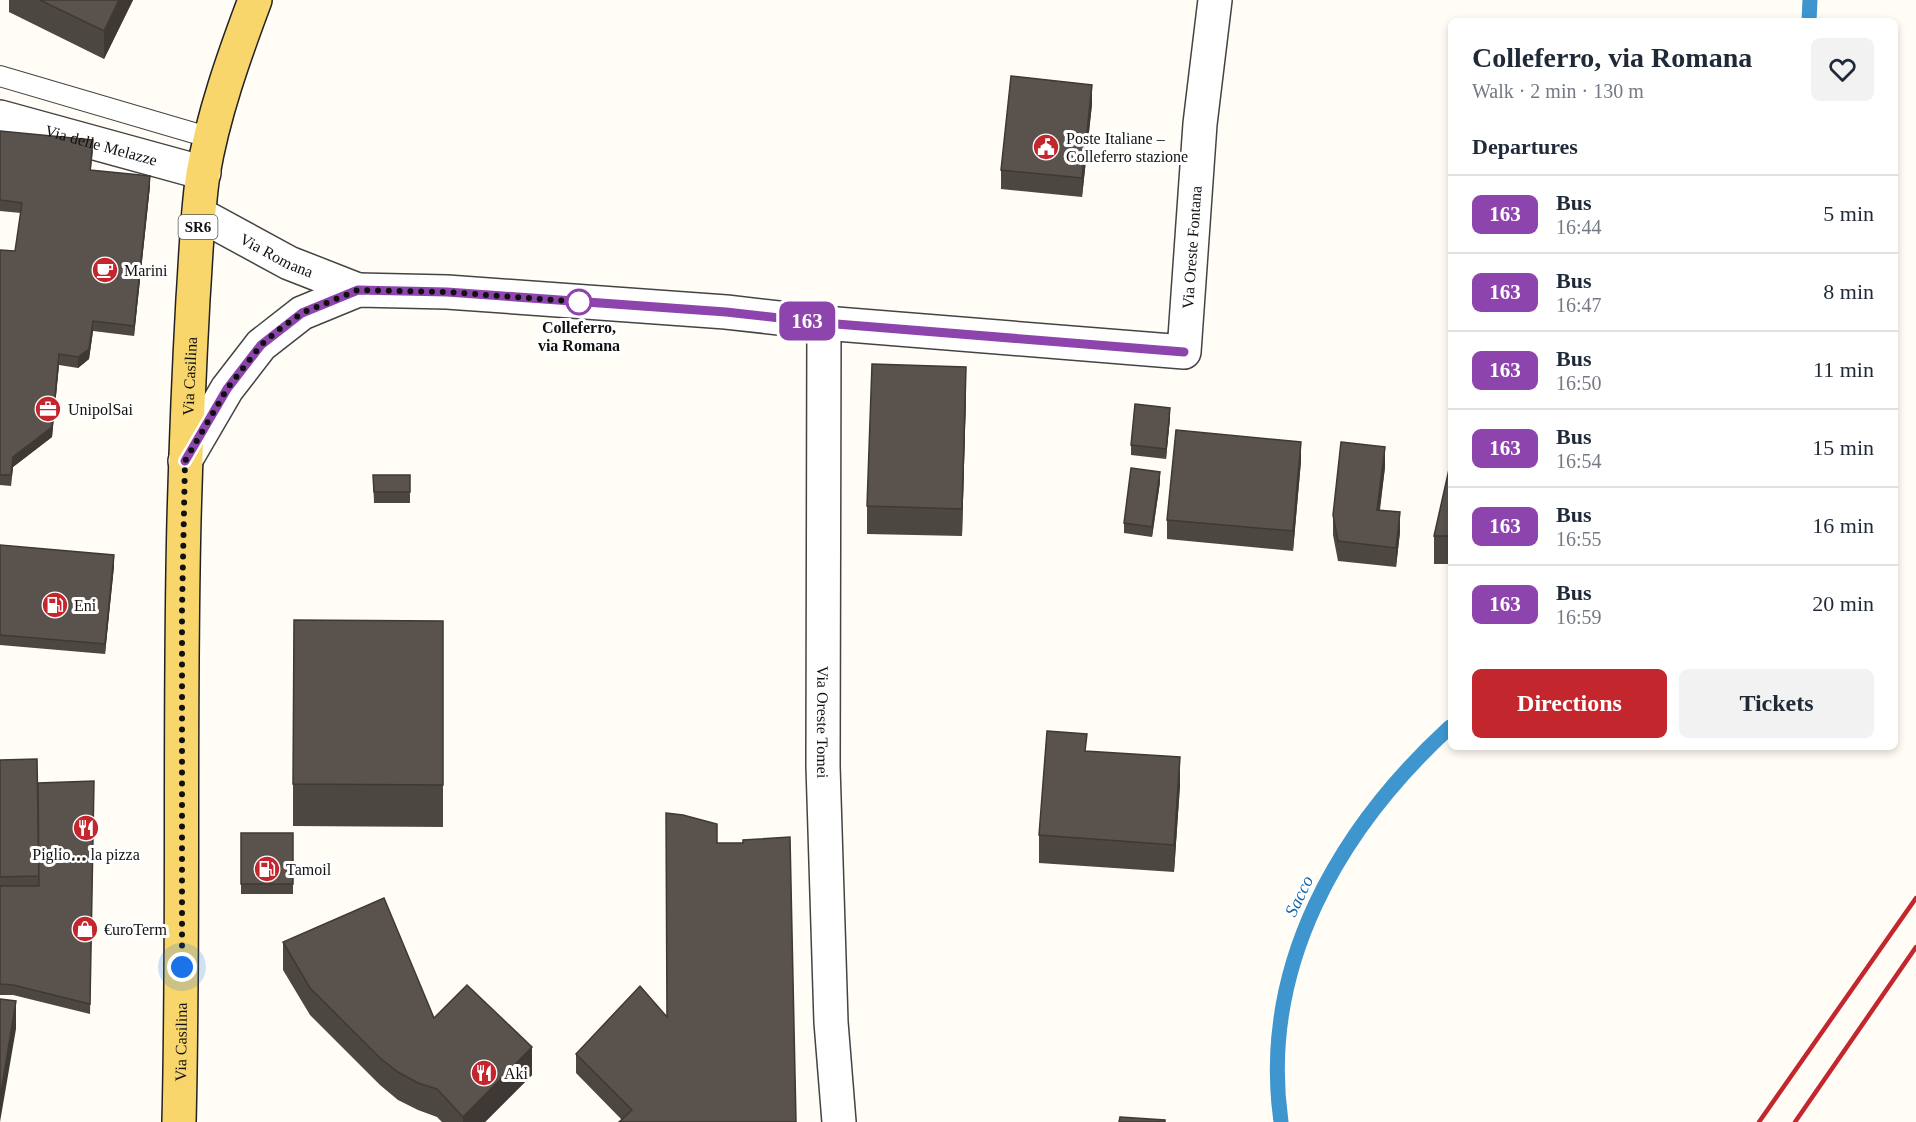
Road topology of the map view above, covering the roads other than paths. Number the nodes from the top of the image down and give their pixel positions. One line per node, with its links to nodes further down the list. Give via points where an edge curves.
1 (255, 0): 5 (main road, Via Casilina / SR6)
2 (1214, 0): 10 (street, Via Oreste Fontana, via 1200,124)
3 (0, 76): 5 (lane)
4 (0, 117): 6 (street, Via delle Melazze)
5 (211, 138): 6 (main road, Via Casilina / SR6)
6 (204, 173): 7 (main road, Via Casilina / SR6)
7 (199, 214): 8 (street, Via Romana, via 289,263); 11 (main road, Via Casilina / SR6)
8 (358, 290): 9 (street, Via Romana, via 447,292); 11 (street, Via Romana, via 302,313 261,345 227,389)
9 (824, 323): 10 (street, Via Romana); 13 (street, Via Oreste Tomei, via 824,778 831,1022)
10 (1184, 352)
11 (185, 461): 12 (main road, Via Casilina / SR6)
12 (179, 1122)
13 (839, 1122)

